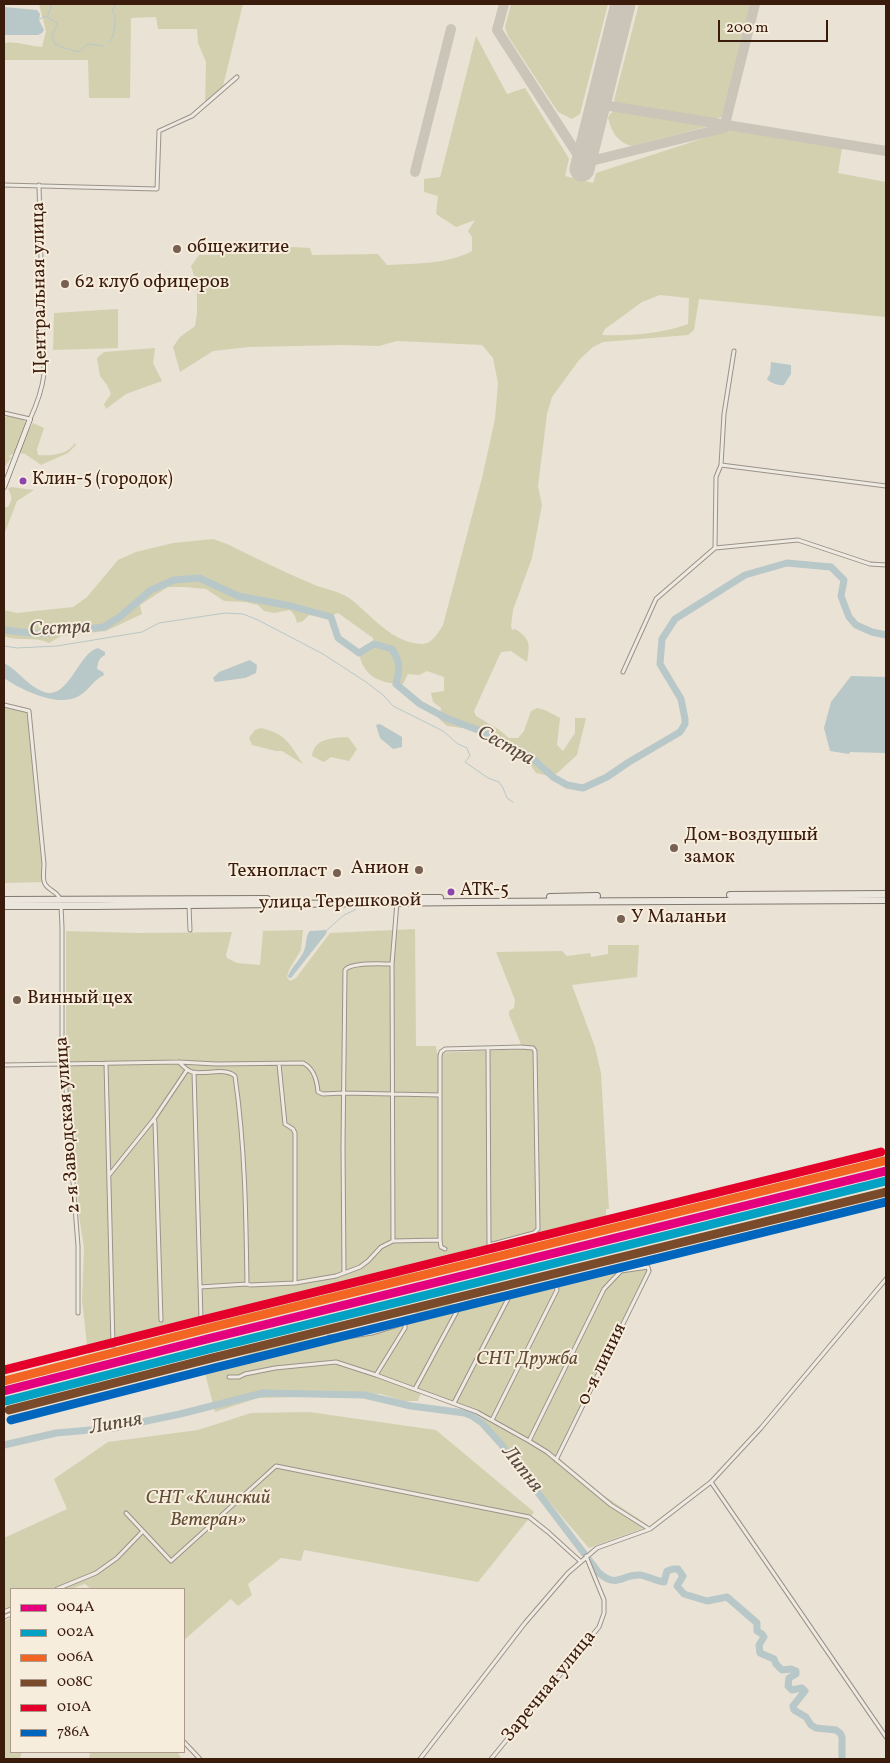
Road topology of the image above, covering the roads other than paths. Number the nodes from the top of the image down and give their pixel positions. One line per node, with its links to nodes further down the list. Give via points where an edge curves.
1 (237, 77): 3 (street, via 192,116 159,131 157,189)
2 (4, 185): 3 (street)
3 (39, 185): 6 (street, Центральная улица, via 44,374 39,400)
4 (734, 351): 7 (street, via 724,414)
5 (4, 413): 6 (street)
6 (30, 419): 9 (street)
7 (721, 465): 8 (street); 10 (street, via 716,477)
8 (886, 486)
9 (4, 487)
10 (715, 548): 11 (street, via 798,540 870,564); 12 (street, via 656,598)
11 (886, 564)
12 (623, 672)
13 (4, 705): 18 (street, via 29,711 44,883 58,894)
14 (886, 894): 18 (highway, улица Терешковой)
15 (4, 900): 18 (highway, улица Терешковой)
16 (886, 900): 17 (highway, улица Терешковой)
17 (397, 902): 19 (highway, улица Терешковой); 22 (street)
18 (61, 903): 19 (highway, улица Терешковой); 20 (highway, улица Терешковой); 25 (street, 2-я Заводская улица)
19 (189, 904): 21 (street)
20 (4, 906)
21 (190, 930)
22 (392, 964): 31 (street, via 354,965 345,970); 32 (street)
23 (488, 1049): 23 (street, via 521,1047 535,1051 538,1229 534,1233 489,1244); 33 (street, via 442,1050)
24 (179, 1062): 26 (street); 27 (street); 29 (street)
25 (63, 1063): 26 (street); 28 (street); 46 (street, 2-я Заводская улица, via 78,1246)
26 (106, 1063): 35 (street)
27 (279, 1064): 31 (street, via 303,1063 316,1077 318,1092); 41 (street, via 285,1124 295,1133)
28 (4, 1065)
29 (187, 1070): 30 (street); 34 (street)
30 (194, 1072): 42 (street, via 230,1073 235,1076 241,1121); 43 (street)
31 (344, 1093): 32 (street); 39 (street)
32 (392, 1095): 33 (street); 37 (street)
33 (440, 1095): 36 (street)
34 (154, 1118): 35 (street); 47 (street)
35 (110, 1175): 51 (street)
36 (440, 1240): 37 (street); 38 (street, via 441,1247)
37 (393, 1241): 39 (street, via 381,1247 368,1261)
38 (445, 1249)
39 (344, 1273): 41 (street)
40 (886, 1279): 59 (street, via 761,1428)
41 (295, 1283): 42 (street)
42 (247, 1284): 43 (street)
43 (200, 1287): 48 (street)
44 (511, 1293): 45 (street); 55 (street); 56 (street, via 554,1284 557,1287)
45 (458, 1307): 49 (street); 54 (street)
46 (78, 1314)
47 (161, 1320)
48 (201, 1320)
49 (405, 1323): 50 (street, via 368,1334); 52 (street)
50 (329, 1337)
51 (113, 1346)
52 (376, 1375): 53 (street, via 336,1362 275,1368); 54 (street)
53 (230, 1377)
54 (415, 1389): 55 (street)
55 (454, 1403): 56 (street)
56 (492, 1420): 57 (street)
57 (529, 1441): 58 (street); 58 (street, 0-я линия, via 604,1289 618,1272 648,1267 649,1271)
58 (556, 1460): 61 (street, via 611,1505)
59 (711, 1482): 61 (street); 66 (street)
60 (126, 1513): 62 (street)
61 (650, 1529): 63 (street, via 596,1548)
62 (143, 1531): 64 (street, via 171,1561 276,1466 529,1517); 65 (street, via 117,1558 96,1573)
63 (586, 1556): 64 (street); 70 (street, Заречная улица, via 604,1600 602,1621)
64 (580, 1561): 69 (street, via 525,1623)
65 (59, 1588)
66 (886, 1737)
67 (185, 1743): 68 (street)
68 (200, 1759)
69 (420, 1759)
70 (491, 1759)

